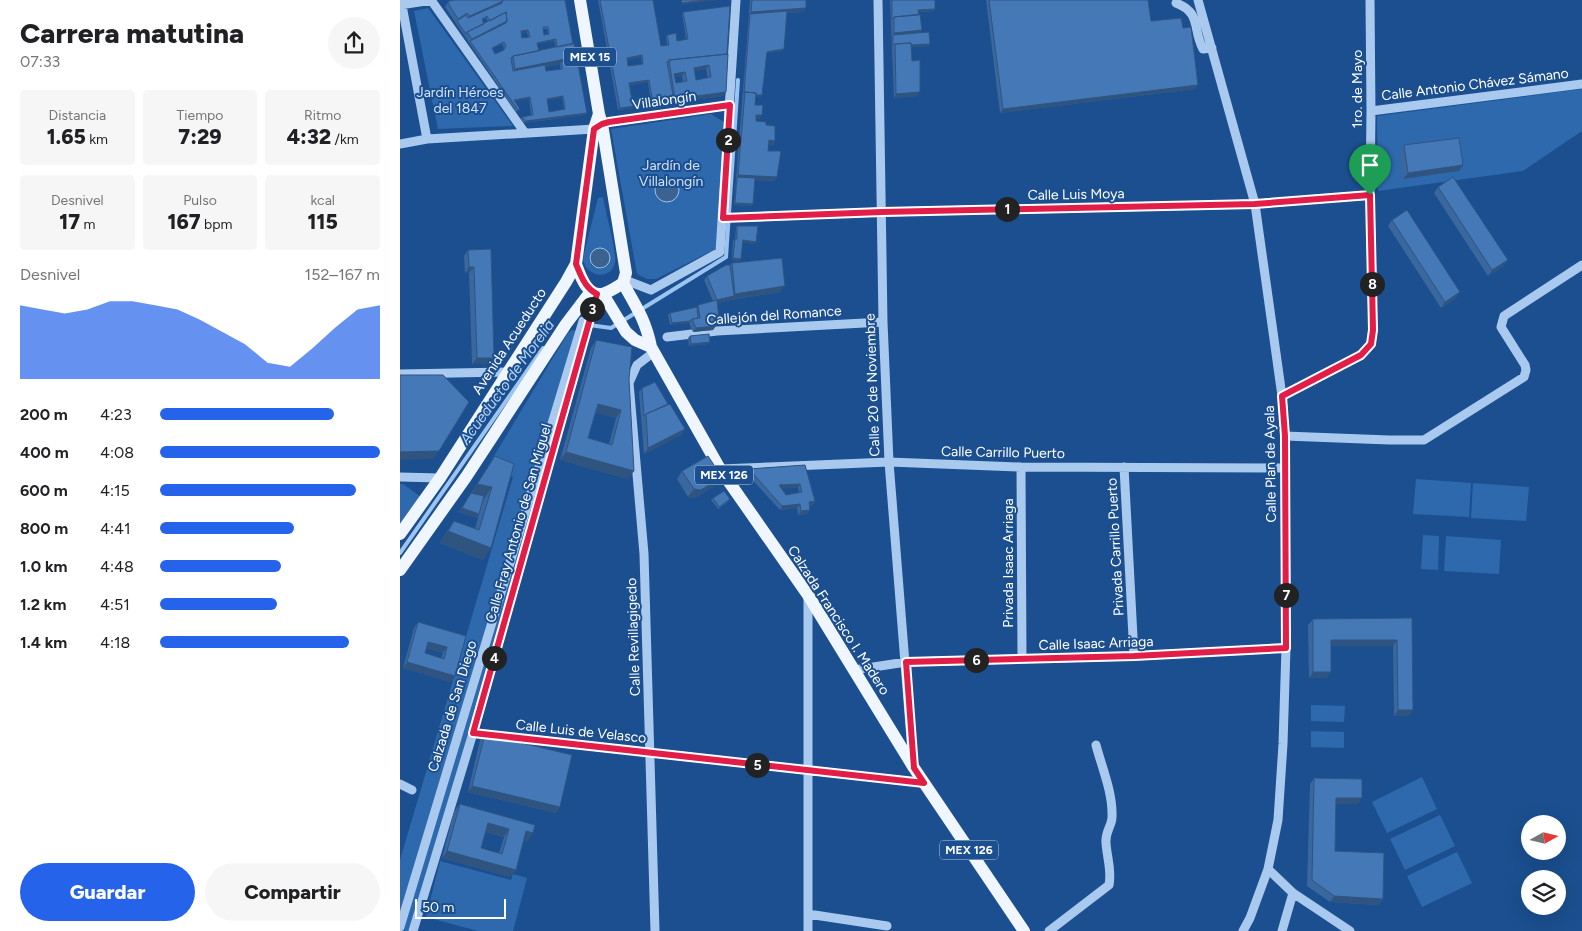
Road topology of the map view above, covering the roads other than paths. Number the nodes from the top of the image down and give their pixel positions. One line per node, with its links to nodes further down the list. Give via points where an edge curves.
1 (432, 0): 7 (street); 14 (street)
2 (580, 0): 13 (main road, MEX 15)
3 (736, 0): 11 (street)
4 (878, 0): 19 (street, Calle 20 de Noviembre)
5 (1198, 0): 9 (street, Calle Plan de Ayala)
6 (1370, 0): 12 (street, 1ro. de Mayo)
7 (401, 3): 15 (street)
8 (1176, 3): 9 (street, via 1192,12 1203,49)
9 (1212, 48): 18 (street, Calle Plan de Ayala)
10 (1582, 84): 12 (street, Calle Antonio Chávez Sámano)
11 (730, 105): 13 (street, Villalongín); 20 (street)
12 (1372, 111): 17 (street, 1ro. de Mayo)
13 (598, 122): 14 (street, Villalongín); 21 (main road, MEX 15); 23 (main road, MEX 15, via 626,273)
14 (526, 133): 15 (street, Villalongín)
15 (427, 139): 16 (street, Villalongín)
16 (400, 144)
17 (1370, 195): 18 (street, Calle Luis Moya); 31 (street, 1ro. de Mayo, via 1371,344 1361,355)
18 (1255, 204): 19 (street, Calle Luis Moya); 31 (street, Calle Plan de Ayala)
19 (882, 212): 20 (street, Calle Luis Moya); 26 (street, Calle 20 de Noviembre)
20 (723, 218): 23 (street, via 720,252 651,290)
21 (576, 264): 24 (main road, via 583,281); 29 (main road, Avenida Acueducto / MEX 15)
22 (1582, 265): 32 (street, via 1504,316 1501,327 1525,365 1524,377 1424,440)
23 (624, 282): 24 (main road); 28 (main road, MEX 126, via 644,320)
24 (597, 293): 28 (main road, via 626,332); 41 (main road, via 561,332 466,477); 48 (street, Calle Fray Antonio de San Miguel)
25 (583, 321): 60 (street, Calzada de San Diego)
26 (884, 322): 27 (street, Callejón del Romance, via 716,331); 33 (street, Calle 20 de Noviembre)
27 (667, 337)
28 (652, 350): 37 (main road, Calzada Francisco I. Madero / MEX 126); 50 (street, Calle Revillagigedo, via 638,364 629,383 644,554)
29 (507, 372): 30 (street); 39 (main road, Avenida Acueducto / MEX 15)
30 (400, 374)
31 (1282, 396): 32 (street, Calle Plan de Ayala)
32 (1285, 436): 36 (street, Calle Plan de Ayala)
33 (889, 462): 34 (street, Calle Carrillo Puerto); 37 (street, Calle Carrillo Puerto); 46 (street, Calle 20 de Noviembre)
34 (1021, 467): 35 (street, Calle Carrillo Puerto); 45 (street, Privada Isaac Arriaga)
35 (1124, 467): 36 (street, Calle Carrillo Puerto); 44 (street, Privada Carrillo Puerto)
36 (1285, 468): 43 (street, Calle Plan de Ayala)
37 (720, 469): 42 (main road, Calzada Francisco I. Madero / MEX 126)
38 (400, 477): 39 (street)
39 (440, 478): 40 (main road, Avenida Acueducto / MEX 15)
40 (400, 534)
41 (400, 570)
42 (808, 595): 47 (main road, Calzada Francisco I. Madero / MEX 126); 52 (street)
43 (1286, 648): 44 (street, Calle Isaac Arriaga); 56 (street, Calle Plan de Ayala, via 1278,820)
44 (1134, 656): 45 (street, Calle Isaac Arriaga)
45 (1022, 658): 46 (street, Calle Isaac Arriaga)
46 (906, 662): 47 (street, Calle Isaac Arriaga); 51 (street, Calle 20 de Noviembre)
47 (854, 670): 51 (main road, Calzada Francisco I. Madero / MEX 126)
48 (473, 733): 50 (street, Calle Luis de Velasco); 61 (street, Calle Fray Antonio de San Miguel)
49 (1096, 745): 65 (street, via 1112,806 1112,821 1106,831 1105,842 1111,876 1109,885)
50 (650, 753): 52 (street, Calle Luis de Velasco); 62 (street, Calle Revillagigedo)
51 (914, 768): 53 (main road, Calzada Francisco I. Madero / MEX 126)
52 (808, 770): 53 (street, Calle Luis de Velasco); 58 (street)
53 (924, 783): 64 (main road, Calzada Francisco I. Madero / MEX 126)
54 (400, 784): 55 (street)
55 (412, 790)
56 (1268, 869): 57 (street); 66 (street, Calle Plan de Ayala)
57 (1293, 893): 67 (street); 68 (street)
58 (808, 914): 59 (street); 63 (street)
59 (887, 926)
60 (400, 927)
61 (413, 931)
62 (655, 931)
63 (808, 931)
64 (1024, 931)
65 (1049, 931)
66 (1243, 931)
67 (1282, 931)
68 (1350, 931)

